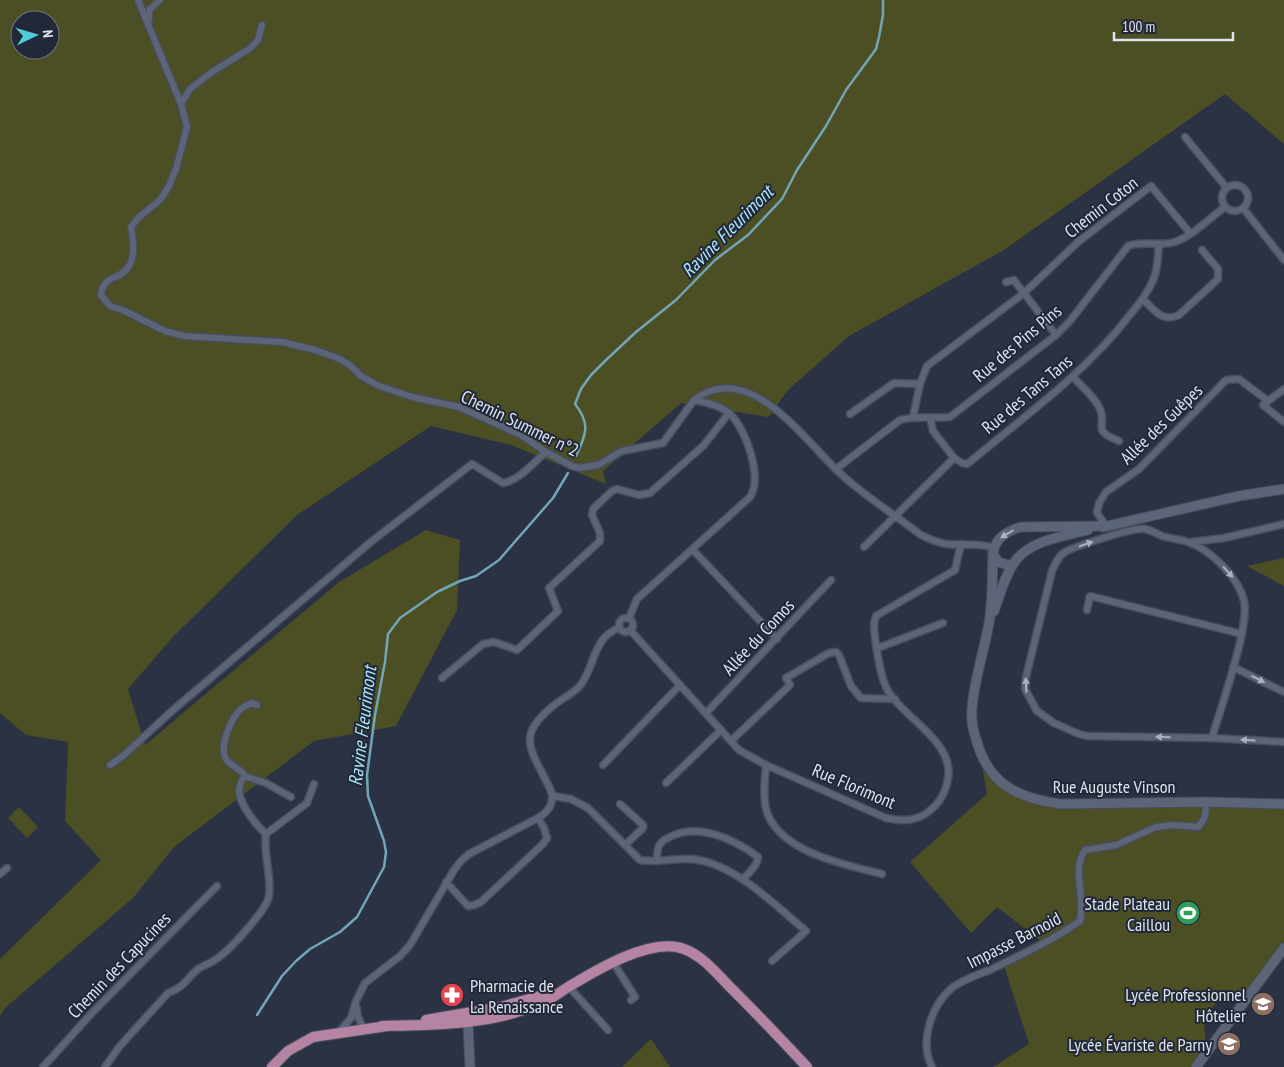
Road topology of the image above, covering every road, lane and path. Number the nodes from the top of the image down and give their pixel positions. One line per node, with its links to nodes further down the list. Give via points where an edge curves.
1 (138, 0): 4 (street, Chemin Summer n°2)
2 (160, 0): 4 (street, via 150,9)
3 (262, 25): 5 (street, via 258,40 249,49 190,89)
4 (148, 26): 5 (street, Chemin Summer n°2)
5 (181, 104): 29 (street, Chemin Summer n°2, via 187,127 176,169 160,200 131,227 134,248 129,266 102,286 101,295 105,302 165,332 282,342 315,350 340,359 379,386 458,407 521,435)
6 (1185, 137): 7 (street)
7 (1226, 187): 8 (street, via 1222,193); 9 (street, via 1233,184 1243,188 1248,198)
8 (1225, 207): 9 (street, via 1234,211); 10 (street, Rue des Pins Pins)
9 (1243, 208): 13 (street)
10 (1190, 233): 11 (street, Rue des Pins Pins, via 1176,242); 15 (street, Chemin Coton, via 1151,186 1078,242)
11 (1159, 244): 16 (street, Rue des Tans Tans, via 1156,273); 17 (street, Rue des Pins Pins, via 1128,246)
12 (1202, 250): 16 (street, via 1218,269 1218,279 1179,315 1164,318)
13 (1284, 260)
14 (1006, 282): 15 (street, via 1014,280)
15 (1024, 292): 17 (street); 19 (street, Chemin Coton, via 927,366)
16 (1143, 299): 18 (street, Rue des Tans Tans, via 1109,341)
17 (1056, 335): 26 (street, Rue des Pins Pins, via 950,416)
18 (1073, 376): 28 (street, via 1099,406 1104,434); 30 (street, Rue des Tans Tans, via 967,464)
19 (920, 384): 24 (street, via 894,383); 25 (street, Chemin Coton)
20 (1284, 389): 22 (street)
21 (694, 400): 23 (street, via 714,404); 29 (street, Chemin Summer n°2, via 663,443 622,451 589,468 580,468); 31 (street, Chemin Summer n°2, via 704,392 724,388 751,394 780,412)
22 (1268, 402): 27 (street, Allée des Guêpes, via 1264,405); 36 (street, Allée des Guêpes, via 1239,379 1226,380 1139,469 1106,492 1097,513)
23 (729, 413): 44 (street, via 739,424 750,454 755,488); 58 (street, via 703,446 650,493 639,495 612,490 593,509 600,541 549,588 558,611 517,650 494,642 483,644)
24 (850, 414)
25 (913, 417): 26 (street, Rue des Pins Pins); 31 (street, Rue des Pins Pins, via 900,420)
26 (930, 418): 30 (street, via 933,431)
27 (1284, 422)
28 (1119, 441)
29 (546, 452): 68 (street, via 517,477 503,483 472,464 372,541)
30 (954, 458): 33 (street)
31 (836, 469): 33 (street, Chemin Summer n°2)
32 (1284, 489): 34 (main road, Rue Auguste Vinson)
33 (894, 516): 41 (street, Chemin Summer n°2, via 935,542); 42 (street)
34 (1146, 516): 36 (main road, Rue Auguste Vinson); 38 (street)
35 (1284, 524): 40 (street)
36 (1110, 525): 37 (main road, Rue Auguste Vinson); 39 (street); 43 (main road, Rue Auguste Vinson)
37 (1038, 526): 43 (main road, via 1038,539); 45 (main road, Rue Auguste Vinson, one-way to 45, via 1008,532 998,539)
38 (1144, 529): 39 (street); 40 (street)
39 (1127, 532): 65 (street, one-way to 39, via 1079,734 1037,711 1025,689 1057,560 1076,547)
40 (1190, 542): 54 (street, one-way to 54, via 1224,567 1235,580 1245,606)
41 (961, 544): 45 (street, Chemin Summer n°2, via 977,544); 56 (street, Rue Florimont, via 955,570 876,616 874,628)
42 (864, 547)
43 (1030, 548): 46 (main road, Rue Auguste Vinson)
44 (693, 550): 49 (street, via 637,599); 55 (street)
45 (993, 551): 46 (main road, via 998,562); 50 (main road, Rue Auguste Vinson)
46 (1012, 566): 50 (main road, Rue Auguste Vinson)
47 (831, 580): 55 (street, Allée du Comos)
48 (1087, 610): 54 (street, via 1090,596)
49 (629, 618): 52 (street, via 621,620); 53 (street, via 633,624)
50 (990, 620): 76 (main road, Rue Auguste Vinson, via 971,710 980,754 996,777 1023,796 1060,804)
51 (942, 623): 56 (street)
52 (620, 627): 53 (street, via 627,632); 74 (street, via 605,636 580,686 543,714 532,729 529,742)
53 (630, 630): 59 (street, Rue Florimont)
54 (1242, 634): 57 (street)
55 (776, 639): 63 (street, Allée du Comos)
56 (878, 648): 61 (street, Rue Florimont, via 885,686)
57 (1233, 666): 60 (street, one-way to 60); 65 (street)
58 (442, 678)
59 (680, 685): 63 (street, Rue Florimont); 69 (street)
60 (1284, 692)
61 (895, 699): 66 (street, via 861,698 851,686 839,655 829,653 786,678 790,685); 70 (street, Rue Florimont, via 941,748 947,760 949,772 941,799 922,816 911,821 886,818)
62 (256, 705): 71 (street, via 243,707 227,731 224,756)
63 (706, 713): 64 (street, Rue Florimont)
64 (721, 730): 66 (street, Rue Florimont); 72 (street)
65 (1212, 738): 67 (street, one-way to 65)
66 (731, 741): 70 (street, Rue Florimont)
67 (1284, 742)
68 (110, 765)
69 (603, 765)
70 (766, 765): 85 (street, via 766,805 780,832 827,860)
71 (244, 776): 75 (street, via 266,783); 80 (street, via 239,792 246,809)
72 (666, 783)
73 (314, 784): 80 (street, via 307,803)
74 (553, 796): 79 (street, via 550,807); 81 (street, via 580,802)
75 (291, 797)
76 (1205, 802): 78 (main road, Rue Auguste Vinson); 105 (street, Impasse Barnoid, via 1204,820 1198,827 1156,827 1116,846 1085,850 1079,868 1083,904 1080,921 954,987 936,1008 926,1039)
77 (620, 804): 81 (street, via 643,825)
78 (1284, 804)
79 (538, 818): 87 (street, via 468,854); 87 (street, via 547,838 543,844 481,902 468,906)
80 (266, 834): 101 (street, via 270,880 266,906 214,960 196,971 180,988 168,993)
81 (625, 845): 82 (street, via 640,860)
82 (657, 861): 86 (street, via 701,861); 86 (street, via 662,841 675,833 707,832 734,842 758,857)
83 (7, 868): 84 (street)
84 (0, 874)
85 (882, 874)
86 (743, 879): 90 (street, via 806,931)
87 (446, 882): 94 (street, via 410,944 366,984)
88 (217, 886): 100 (street, Chemin des Capucines)
89 (1284, 948): 106 (main road)
90 (772, 961)
91 (613, 962): 92 (main road); 93 (street, via 635,997); 104 (main road, via 657,947 678,947 694,954)
92 (568, 988): 95 (main road, via 530,1003 472,1017); 96 (main road, via 479,1011); 98 (street)
93 (631, 1000)
94 (356, 1001): 97 (street, via 358,1018); 99 (street, via 351,1018)
95 (468, 1023): 96 (main road); 103 (main road)
96 (382, 1026): 97 (main road)
97 (364, 1030): 99 (main road)
98 (608, 1030)
99 (338, 1033): 102 (main road, via 313,1037 296,1045)
100 (43, 1067)
101 (105, 1067)
102 (272, 1067)
103 (470, 1067)
104 (808, 1067)
105 (932, 1067)
106 (1196, 1067)

